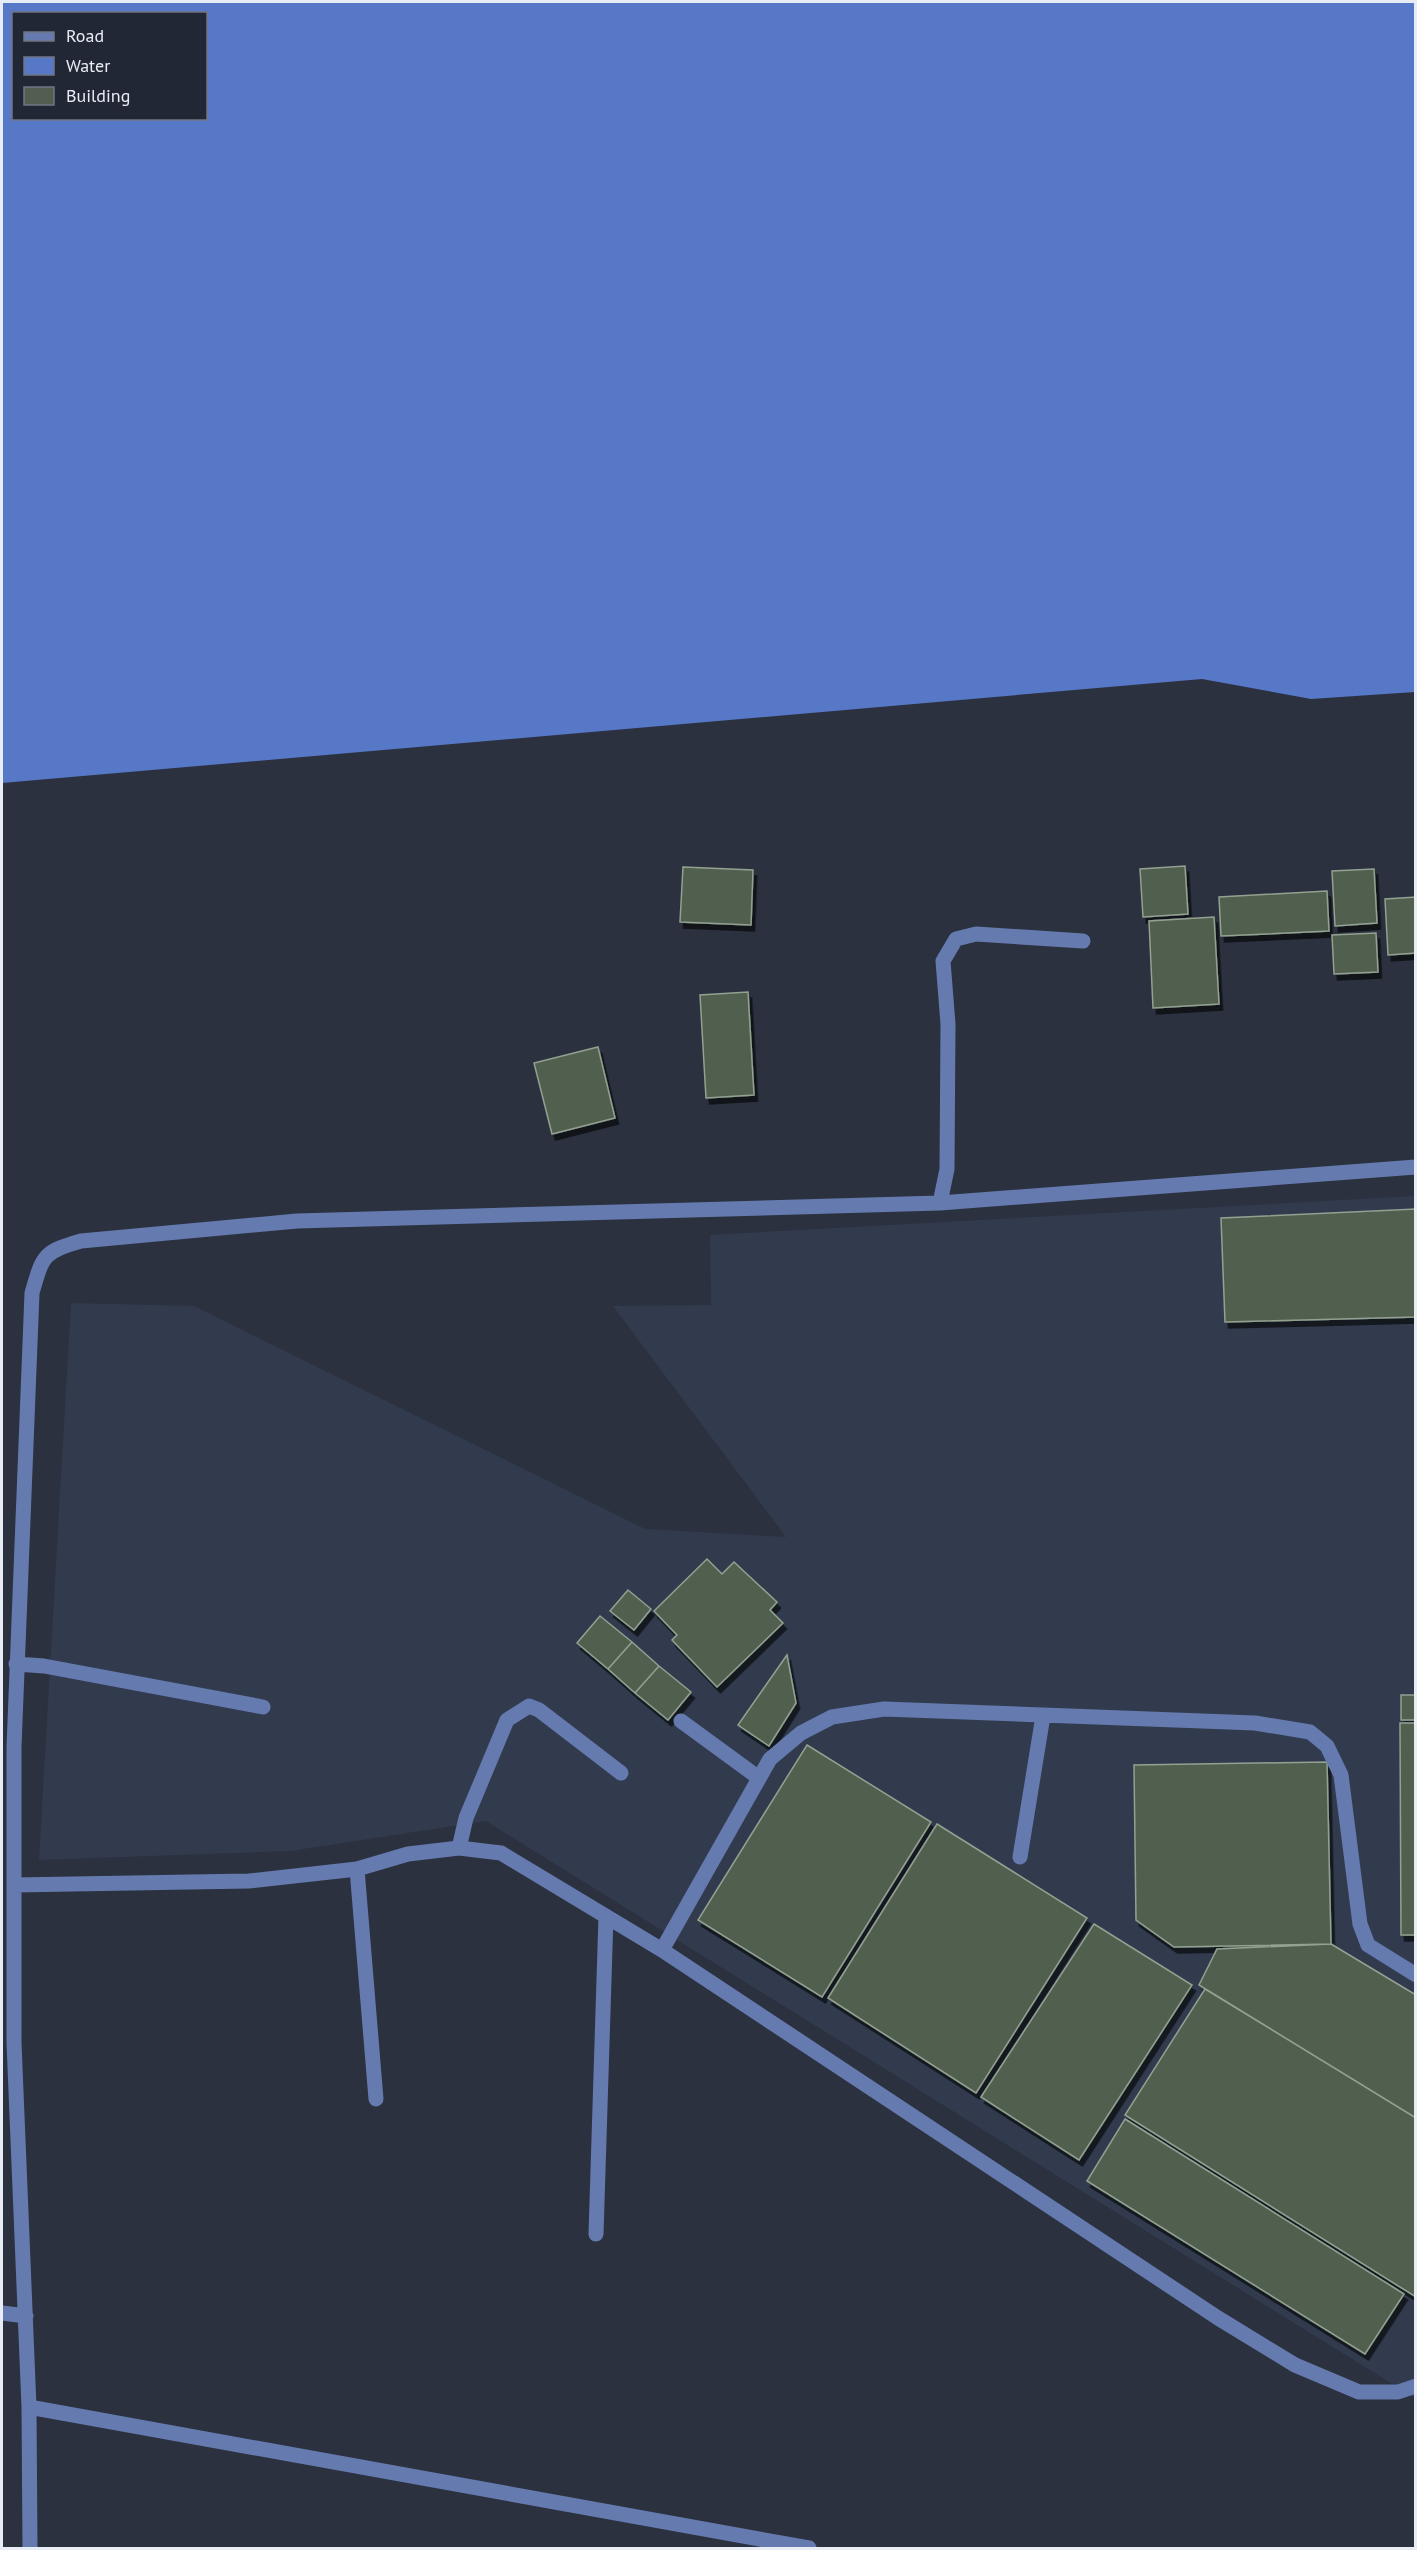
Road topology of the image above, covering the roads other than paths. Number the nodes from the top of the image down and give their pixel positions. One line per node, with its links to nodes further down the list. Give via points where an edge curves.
1 (1083, 941): 3 (street, via 976,934 956,939 943,961 948,1024 947,1169)
2 (1416, 1167): 3 (street)
3 (940, 1203): 4 (street, via 297,1221 81,1241 54,1249 40,1263 32,1293)
4 (16, 1664): 5 (street); 13 (street)
5 (263, 1707)
6 (1043, 1716): 9 (street, via 884,1709 832,1717 801,1733 770,1759); 11 (street); 16 (street, via 1255,1724 1310,1732 1327,1746 1341,1775 1360,1924 1368,1945)
7 (681, 1720): 9 (street)
8 (621, 1773): 10 (street, via 539,1710 528,1706 507,1720 466,1818)
9 (759, 1778): 15 (street)
10 (459, 1848): 12 (street, via 408,1854); 14 (street, via 501,1853)
11 (1020, 1857)
12 (357, 1869): 13 (street, via 249,1881); 18 (street)
13 (14, 1885): 17 (street)
14 (606, 1916): 15 (street); 19 (street)
15 (662, 1950): 22 (street, via 1295,2365 1359,2392 1398,2392)
16 (1416, 1975)
17 (8, 2042): 21 (street)
18 (376, 2099)
19 (596, 2234)
20 (2, 2313): 21 (street)
21 (26, 2316): 23 (street)
22 (1416, 2386)
23 (29, 2407): 24 (street); 25 (street)
24 (30, 2548)
25 (809, 2548)

